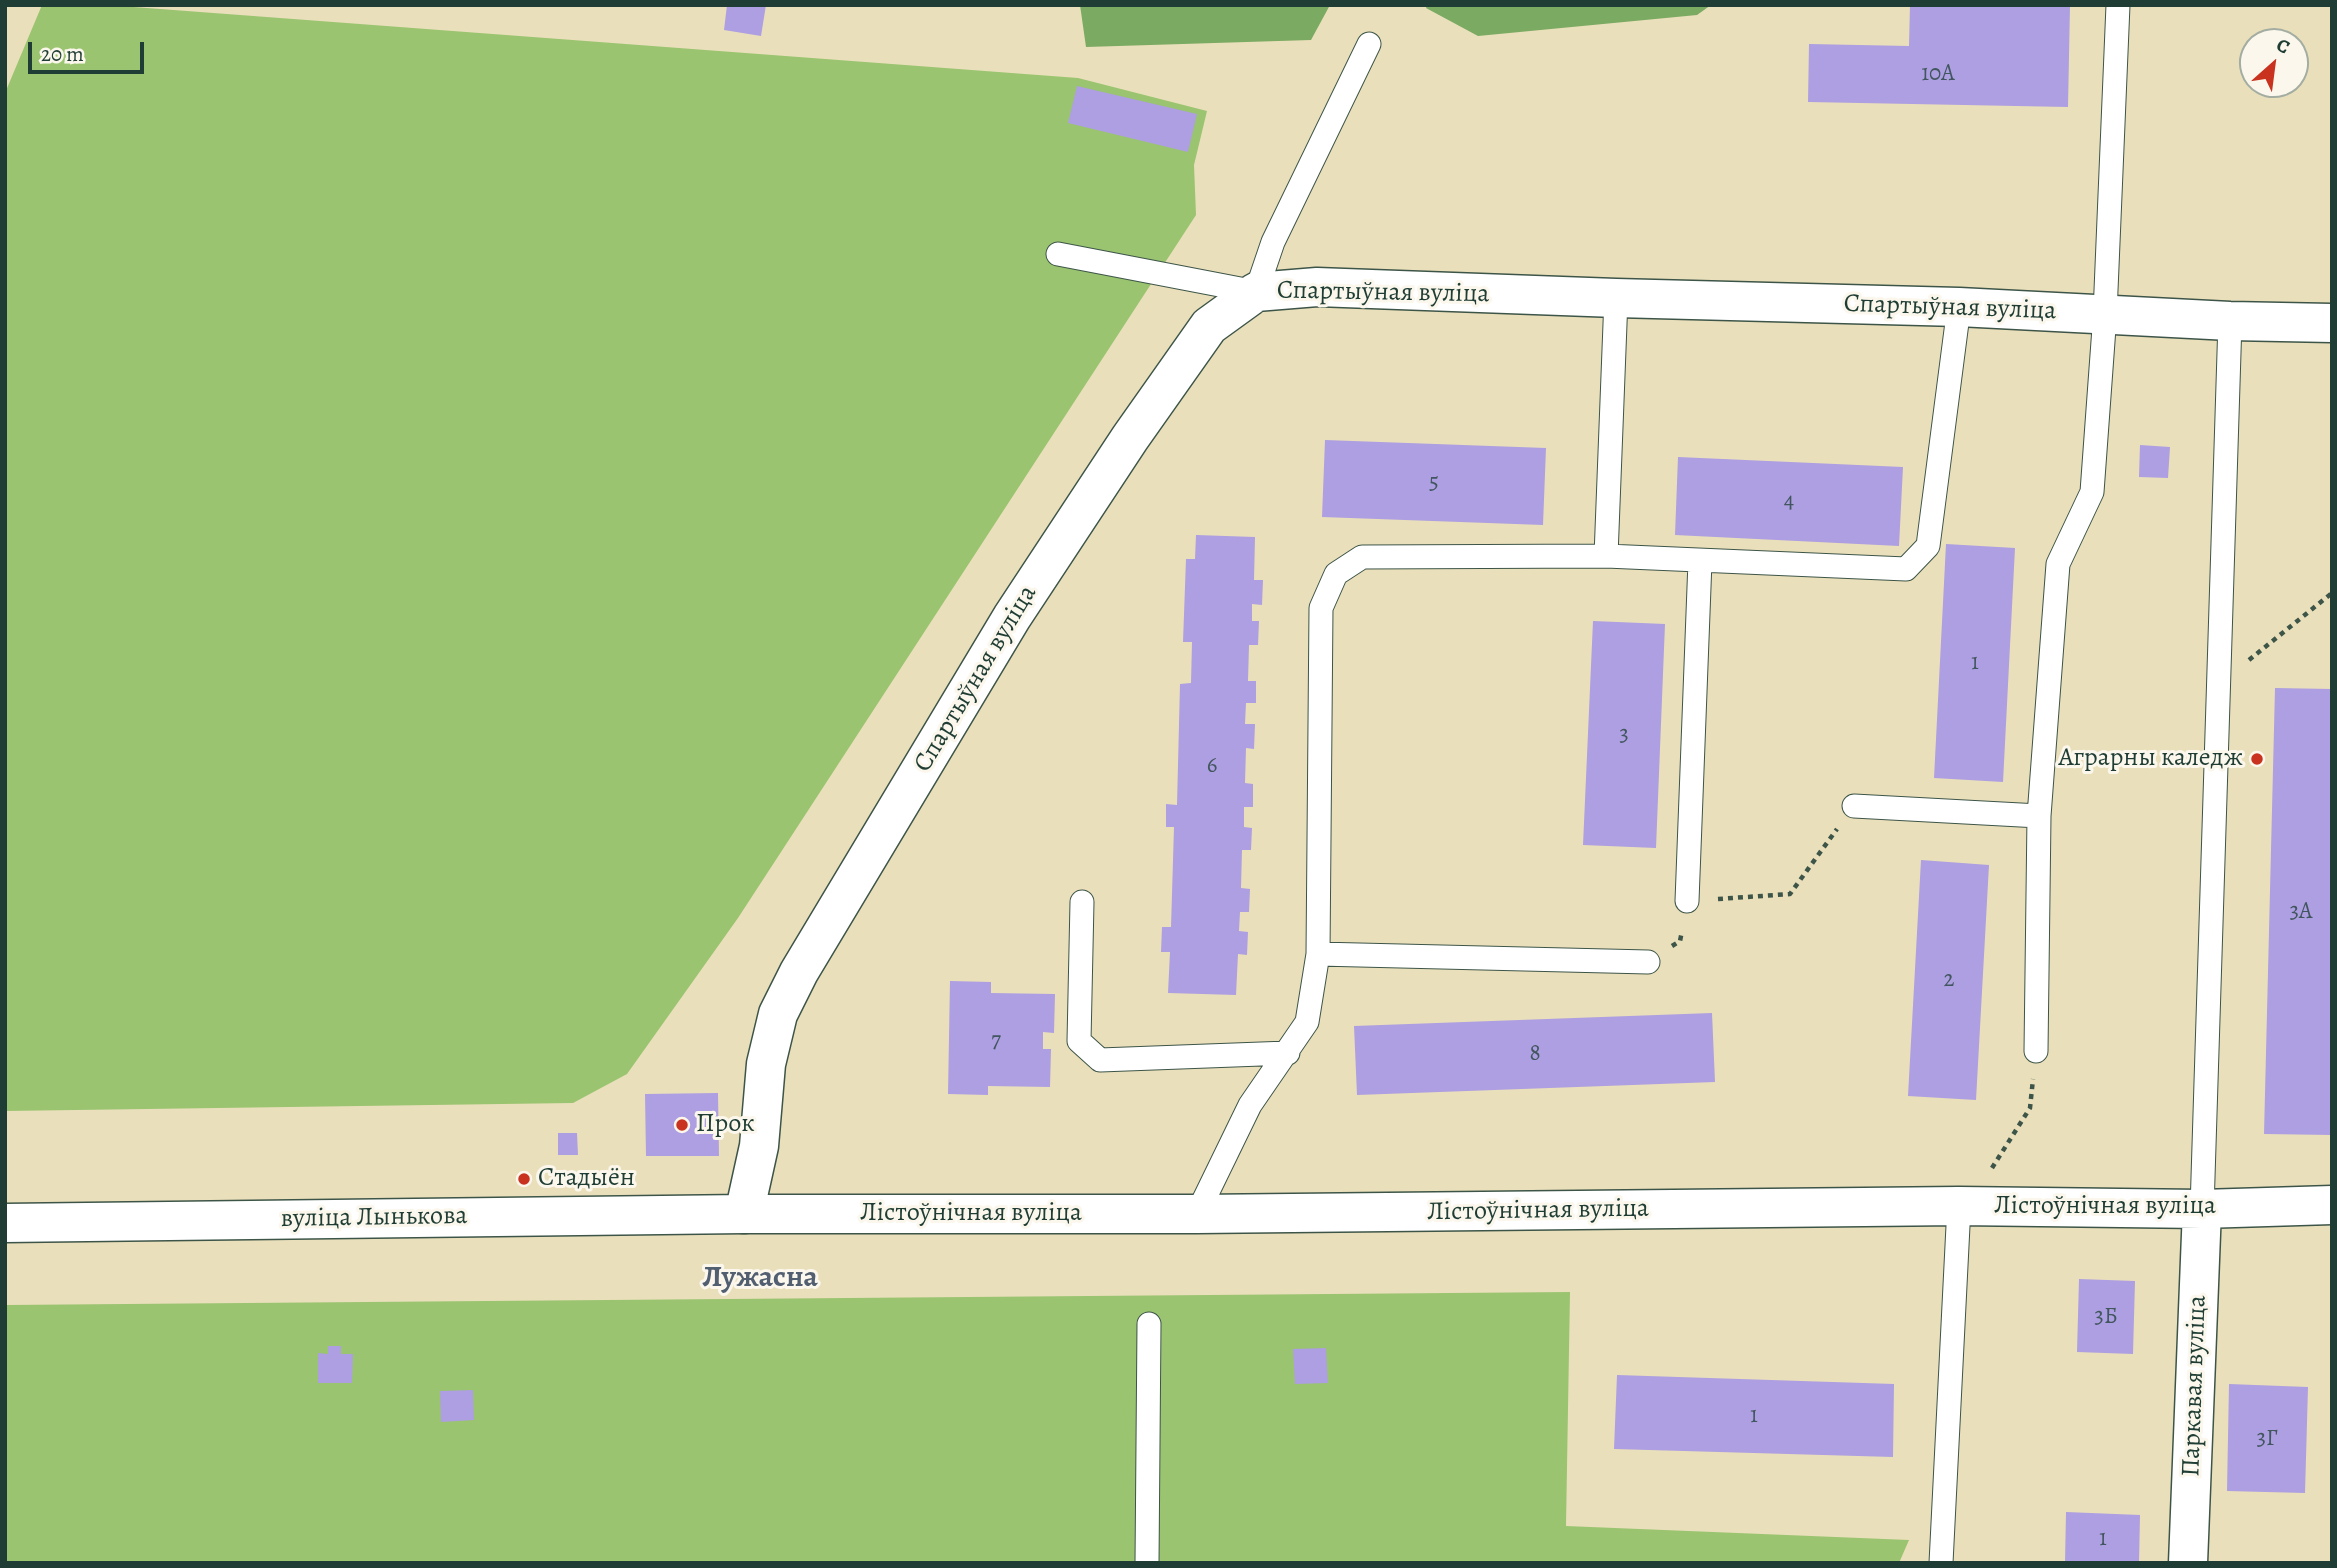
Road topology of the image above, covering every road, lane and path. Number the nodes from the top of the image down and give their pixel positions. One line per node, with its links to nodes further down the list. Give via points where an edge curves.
1 (2118, 5): 7 (lane)
2 (1369, 44): 4 (lane, via 1273,242)
3 (1058, 254): 4 (lane)
4 (1256, 292): 5 (street, Спартыўная вуліца, via 1317,287); 25 (street, Спартыўная вуліца, via 1209,326 1130,438 1012,617 799,972 778,1014 766,1064 759,1146)
5 (1616, 298): 6 (street, Спартыўная вуліца); 10 (lane)
6 (1959, 307): 7 (street, Спартыўная вуліца); 11 (lane, via 1928,546 1906,569)
7 (2105, 314): 8 (street, Спартыўная вуліца); 15 (lane, via 2092,492 2058,564)
8 (2230, 321): 9 (street, Спартыўная вуліца); 13 (lane)
9 (2332, 323)
10 (1606, 556): 11 (lane); 18 (lane, via 1362,557 1336,574 1321,608)
11 (1700, 561): 16 (lane)
12 (2332, 593): 13 (path)
13 (2219, 685): 24 (lane)
14 (1854, 806): 15 (lane); 16 (path, via 1790,894)
15 (2039, 816): 20 (lane)
16 (1687, 901): 19 (path, via 1680,941)
17 (1082, 902): 21 (lane, via 1079,1041 1100,1060)
18 (1318, 954): 19 (lane); 21 (lane, via 1307,1022)
19 (1648, 962)
20 (2036, 1051): 23 (path, via 2031,1108 1997,1162)
21 (1288, 1053): 26 (lane, via 1250,1105)
22 (2332, 1205): 24 (street, Лістоўнічная вуліца)
23 (1959, 1206): 24 (street, Лістоўнічная вуліца); 26 (street, Лістоўнічная вуліца); 30 (lane)
24 (2202, 1209): 31 (street, Паркавая вуліца)
25 (744, 1214): 26 (street, Лістоўнічная вуліца); 27 (street, вуліца Лынькова)
26 (1197, 1214)
27 (5, 1223)
28 (1149, 1324): 29 (lane)
29 (1147, 1563)
30 (1941, 1563)
31 (2188, 1563)

